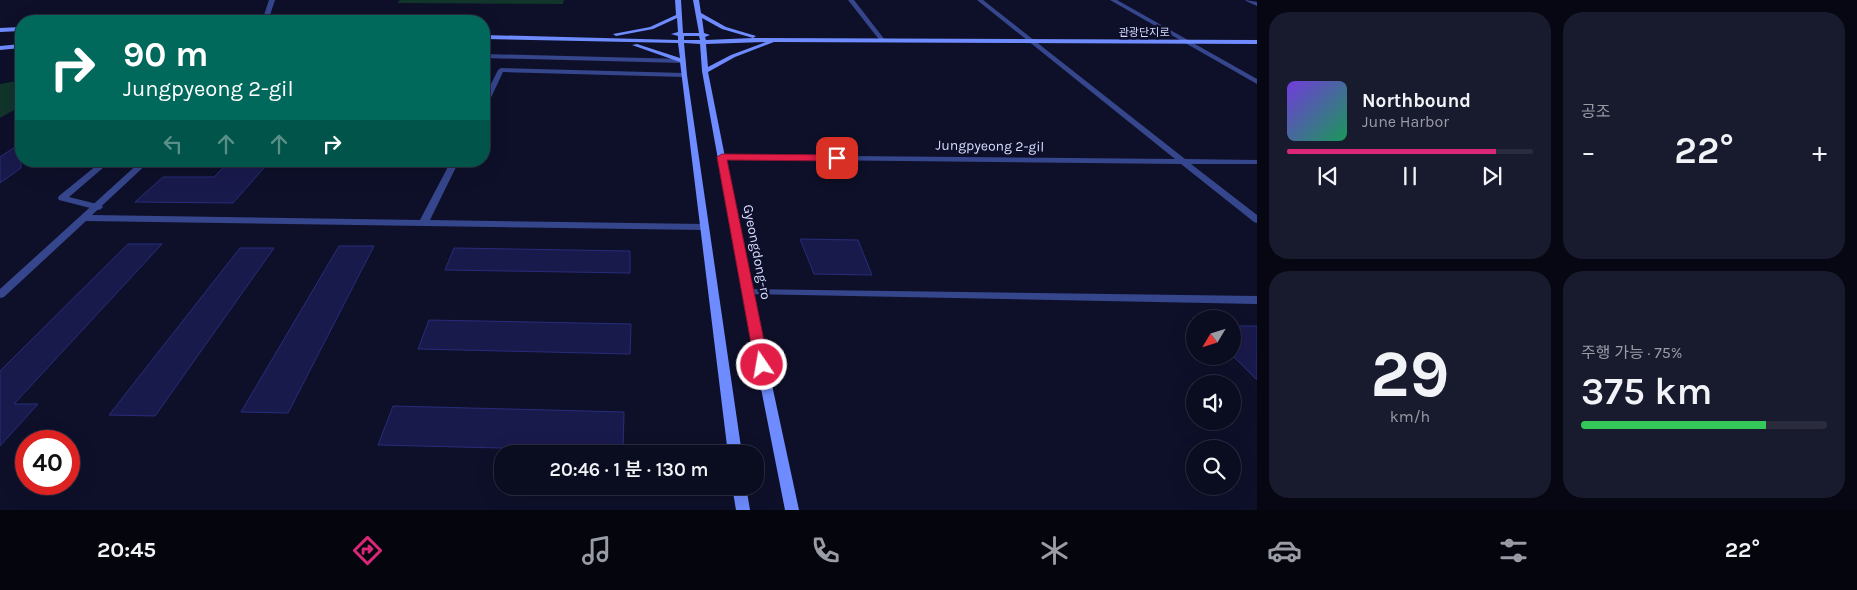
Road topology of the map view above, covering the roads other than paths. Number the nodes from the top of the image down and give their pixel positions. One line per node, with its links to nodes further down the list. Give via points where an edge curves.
1 (272, 0): 10 (street)
2 (678, 0): 11 (street)
3 (696, 0): 9 (street, Gyeongdong-ro)
4 (851, 0): 20 (street)
5 (980, 0): 21 (street)
6 (1112, 0): 22 (street)
7 (1248, 0): 8 (street)
8 (1257, 4)
9 (698, 14): 18 (street, Gyeongdong-ro); 19 (street, via 738,33)
10 (267, 15)
11 (680, 15): 16 (street); 17 (street)
12 (15, 29): 13 (street)
13 (0, 30)
14 (490, 30): 16 (street)
15 (490, 37): 16 (street)
16 (617, 37): 17 (street); 27 (street)
17 (681, 38): 18 (street); 27 (street)
18 (702, 38): 19 (street); 28 (street, Gyeongdong-ro)
19 (776, 40): 20 (street, 관광단지로); 28 (street, via 733,56)
20 (883, 41): 21 (street, 관광단지로)
21 (1032, 41): 22 (street, 관광단지로); 33 (street)
22 (1187, 42): 23 (street, 관광단지로); 30 (street)
23 (1257, 42)
24 (15, 47): 25 (street)
25 (0, 48)
26 (490, 56): 27 (street)
27 (683, 61): 29 (street)
28 (705, 71): 32 (street, Gyeongdong-ro)
29 (684, 75): 31 (street, via 501,70); 42 (street)
30 (1257, 82)
31 (490, 92)
32 (722, 157): 33 (street, Jungpyeong 2-gil); 43 (street, Gyeongdong-ro)
33 (1183, 162): 34 (street, Jungpyeong 2-gil); 40 (street)
34 (1257, 162)
35 (100, 167): 38 (street, via 62,198)
36 (140, 167): 38 (street)
37 (452, 167): 41 (street)
38 (98, 207): 39 (street)
39 (86, 218): 41 (street); 44 (street)
40 (1257, 220)
41 (424, 222): 42 (street)
42 (704, 227): 46 (street)
43 (747, 292): 45 (street); 49 (street, Gyeongdong-ro)
44 (0, 295)
45 (1257, 300)
46 (734, 445)
47 (740, 495): 48 (street)
48 (742, 510)
49 (792, 510)

